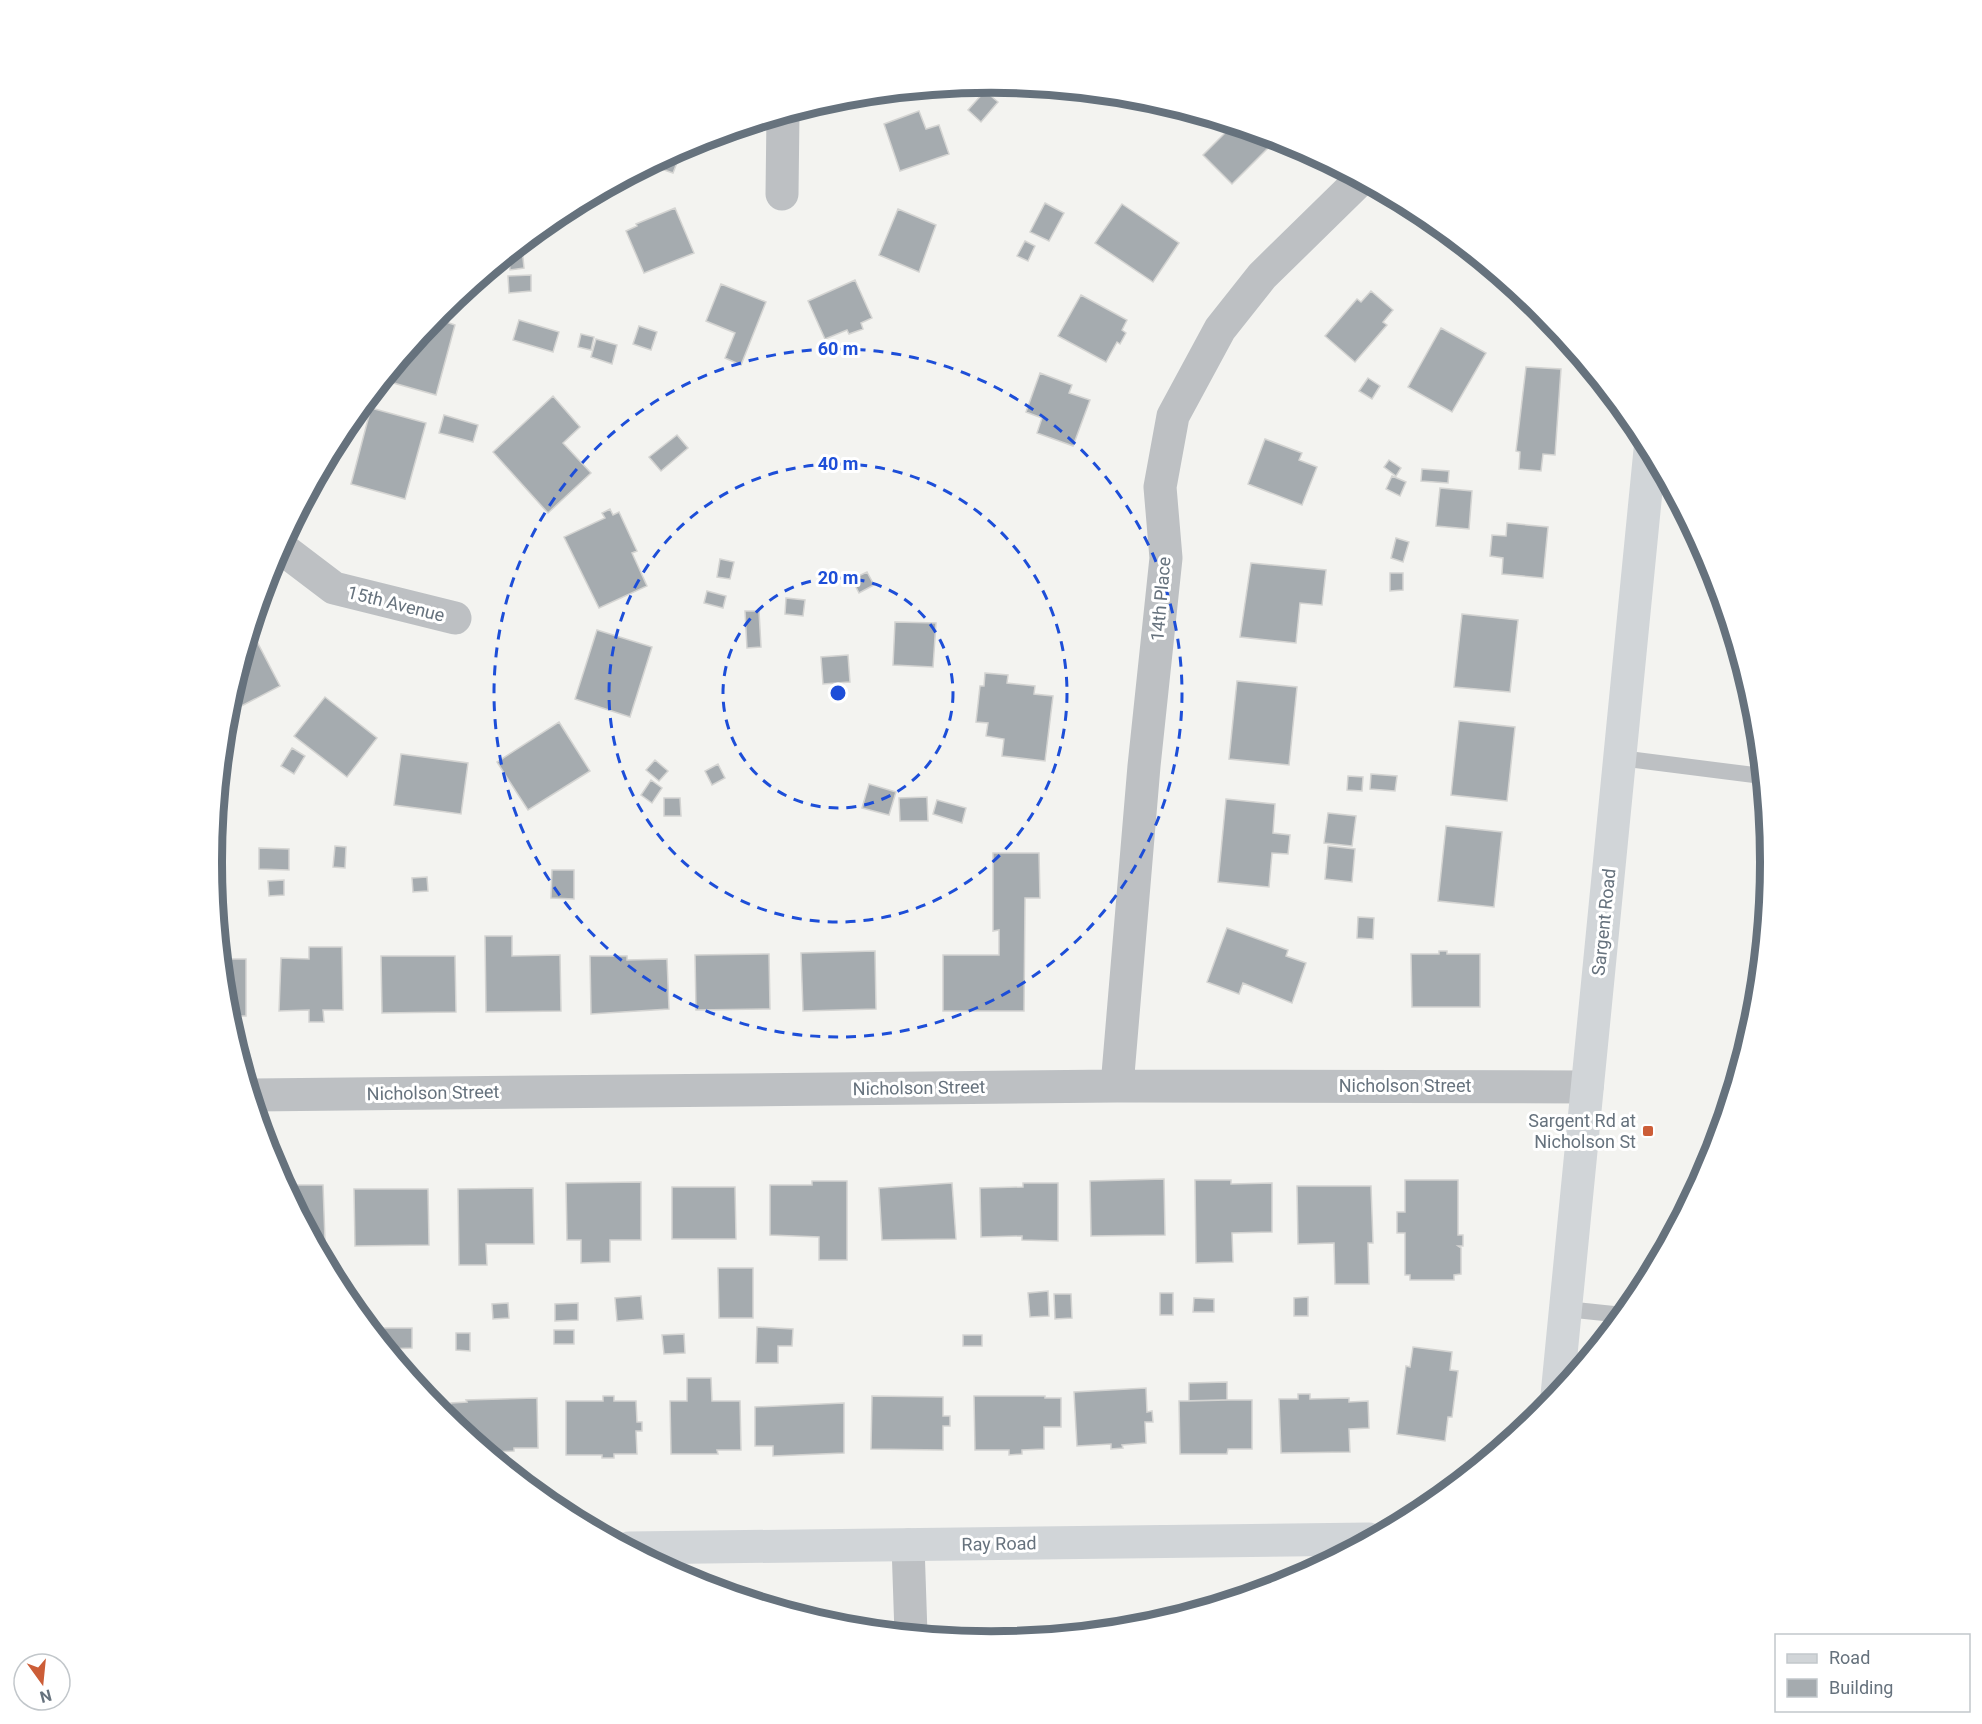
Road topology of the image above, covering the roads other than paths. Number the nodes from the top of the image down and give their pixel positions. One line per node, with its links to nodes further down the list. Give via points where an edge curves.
1 (783, 122): 3 (street)
2 (1355, 185): 9 (street, 14th Place, via 1262,276 1220,329 1173,416 1160,487 1166,558)
3 (782, 194)
4 (1649, 465): 7 (main road, Sargent Road)
5 (288, 553): 6 (street, 15th Avenue, via 334,588)
6 (455, 618)
7 (1620, 758): 8 (lane); 10 (main road, Sargent Road)
8 (1754, 775)
9 (1117, 1086): 10 (street, Nicholson Street); 11 (street, Nicholson Street)
10 (1587, 1087): 12 (main road, Sargent Road)
11 (259, 1095)
12 (1566, 1309): 13 (lane); 14 (main road, Sargent Road)
13 (1612, 1314)
14 (1559, 1380)
15 (1354, 1539): 16 (main road, Ray Road)
16 (908, 1545): 17 (main road, Ray Road); 18 (street)
17 (643, 1548)
18 (911, 1626)

